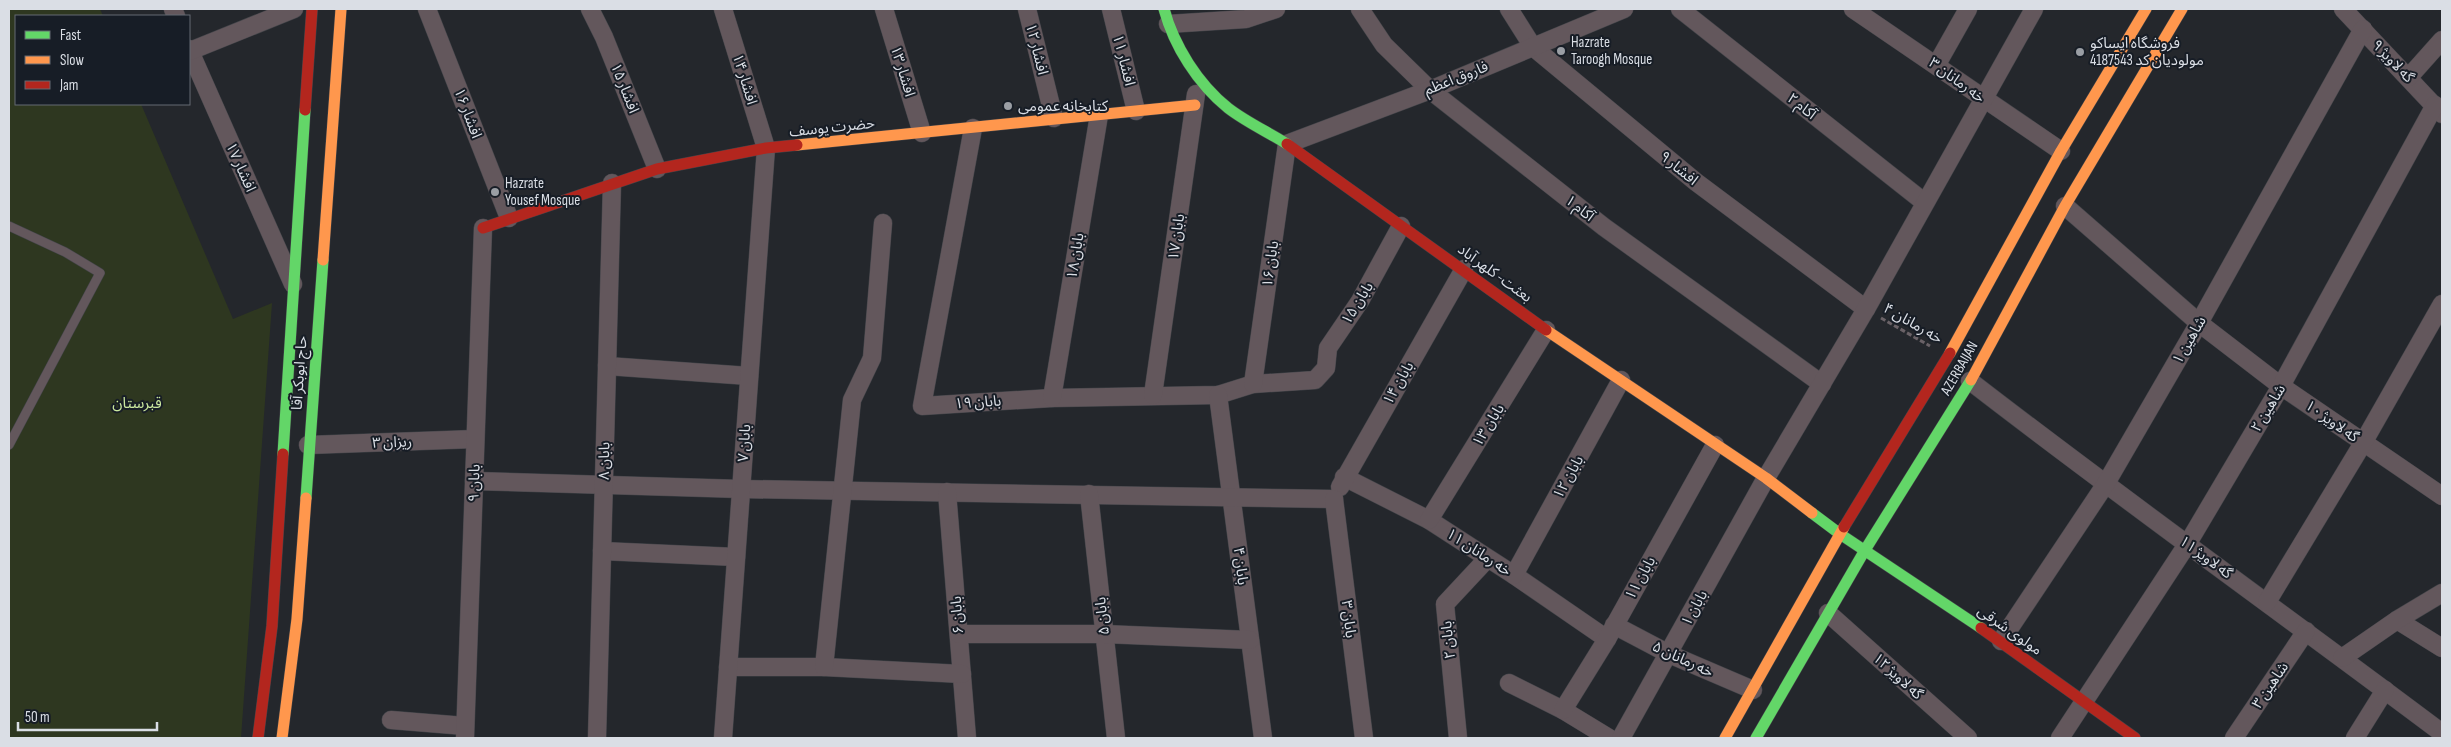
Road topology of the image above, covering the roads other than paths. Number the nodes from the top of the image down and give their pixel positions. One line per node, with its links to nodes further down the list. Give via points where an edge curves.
1 (294, 9): 26 (street)
2 (312, 9): 53 (main road, حاج ابوبکر آقا)
3 (341, 9): 72 (main road, حاج ابوبکر آقا)
4 (427, 9): 47 (street, افشار ۱۶)
5 (590, 9): 43 (street, افشار ۱۵)
6 (724, 9): 41 (street, افشار ۱۴)
7 (884, 9): 39 (street, افشار ۱۳)
8 (1027, 9): 37 (street, افشار ۱۲)
9 (1111, 9): 35 (street, افشار ۱۱)
10 (1276, 9): 21 (street)
11 (1360, 9): 31 (street, آکام ۱, via 1384,45)
12 (1509, 9): 25 (street, افشار ۹)
13 (1624, 9): 25 (street, فاروق اعظم)
14 (1680, 9): 45 (street, آکام ۲)
15 (1853, 9): 28 (street, خه رمانان ۳)
16 (1968, 9): 28 (street)
17 (2034, 9): 32 (street, بابان ۱)
18 (2146, 9): 42 (main road, AZERBAIJAN)
19 (2182, 9): 46 (main road, AZERBAIJAN)
20 (2343, 9): 23 (street, گه لاویژ ۹)
21 (1245, 14): 22 (street)
22 (1166, 17): 30 (main road, بعثت- کلهر آباد)
23 (2363, 29): 29 (street, گه لاویژ ۹); 56 (street, شاهین ۱)
24 (2442, 40): 29 (street)
25 (1533, 47): 31 (street, فاروق اعظم); 55 (street, افشار ۹, via 1696,182)
26 (190, 50)
27 (190, 52): 53 (street, افشار ۱۷)
28 (1936, 64): 32 (street, خه رمانان ۳)
29 (2409, 77): 34 (street, گه لاویژ ۹)
30 (1198, 79): 33 (street, بابان ۱۷); 40 (main road, بعثت- کلهر آباد, via 1228,108)
31 (1430, 90): 40 (street, فاروق اعظم); 64 (street, آکام ۱, via 1604,227)
32 (1984, 100): 42 (street, خه رمانان ۳); 45 (street, بابان ۱)
33 (1195, 105): 35 (main road, حضرت یوسف); 67 (street, بابان ۱۷)
34 (2439, 110): 65 (street, شاهین ۲)
35 (1136, 111): 36 (main road, حضرت یوسف)
36 (1099, 115): 37 (main road, حضرت یوسف); 68 (street, بابان ۱۸)
37 (1054, 118): 38 (main road, حضرت یوسف)
38 (973, 128): 39 (main road, حضرت یوسف); 68 (street, بابان ۱۹, via 922,406)
39 (922, 133): 41 (main road, حضرت یوسف)
40 (1287, 144): 50 (main road, بعثت- کلهر آباد); 63 (street, بابان ۱۶)
41 (766, 148): 43 (main road, حضرت یوسف); 59 (street, بابان ۷)
42 (2061, 151): 87 (main road, AZERBAIJAN, via 1948,356)
43 (656, 169): 44 (main road, حضرت یوسف)
44 (612, 183): 47 (main road, حضرت یوسف); 58 (street, بابان ۸)
45 (1924, 202): 55 (street, بابان ۱)
46 (2065, 206): 56 (street, گه لاویژ ۱۰); 62 (main road, AZERBAIJAN)
47 (509, 218): 51 (main road, حضرت یوسف)
48 (883, 224): 80 (street, via 872,358 852,400)
49 (9, 226): 71 (lane, via 100,272)
50 (1401, 226): 52 (main road, بعثت- کلهر آباد); 60 (street, بابان ۱۵, via 1360,301 1328,348 1326,368)
51 (483, 228): 69 (street, بابان ۹)
52 (1464, 269): 57 (main road, بعثت- کلهر آباد); 74 (street, بابان ۱۴)
53 (293, 284): 118 (main road, حاج ابوبکر آقا, via 272,626)
54 (2442, 304): 70 (street)
55 (1866, 309): 64 (street, بابان ۱)
56 (2199, 323): 65 (street, گه لاویژ ۱۰); 77 (street, شاهین ۱)
57 (1546, 330): 61 (main road, بعثت- کلهر آباد); 86 (street, بابان ۱۳)
58 (607, 366): 59 (street); 78 (street, بابان ۸)
59 (749, 376): 79 (street, بابان ۷)
60 (1315, 380): 63 (street, بابان ۱۹)
61 (1621, 380): 73 (main road, بعثت- کلهر آباد); 93 (street, بابان ۱۲)
62 (1970, 381): 77 (street, گه لاویژ ۱۱); 89 (main road, AZERBAIJAN)
63 (1253, 384): 66 (street, بابان ۱۹)
64 (1822, 384): 75 (street, بابان ۱)
65 (2281, 386): 70 (street, گه لاویژ ۱۰); 88 (street, شاهین ۲)
66 (1218, 394): 67 (street, بابان ۱۹); 84 (street, بابان ۴)
67 (1153, 395): 68 (street, بابان ۱۹)
68 (1052, 398)
69 (475, 439): 72 (street, ۳ ریزان); 76 (street, بابان ۹)
70 (2363, 443): 82 (street, گه لاویژ ۱۰); 95 (street)
71 (9, 445)
72 (308, 445): 119 (main road, حاج ابوبکر آقا, via 297,619)
73 (1715, 445): 75 (main road, بعثت- کلهر آباد); 99 (street, بابان ۱۱)
74 (1344, 477): 85 (street, بابان ۱۴); 86 (street, خه رمانان ۱۱)
75 (1766, 478): 87 (main road, بعثت- کلهر آباد); 105 (street, بابان ۱)
76 (474, 481): 78 (street); 116 (street, بابان ۹)
77 (2105, 485): 88 (street, گه لاویژ ۱۱); 103 (street, شاهین ۱)
78 (604, 486): 79 (street); 90 (street, بابان ۸)
79 (741, 489): 80 (street); 91 (street, بابان ۷)
80 (844, 489): 81 (street); 108 (street)
81 (947, 492): 83 (street); 100 (street, بابان ۶)
82 (2441, 492)
83 (1088, 494): 84 (street); 101 (street, بابان ۵)
84 (1232, 496): 85 (street); 102 (street, بابان ۴)
85 (1334, 499): 125 (street, بابان ۳)
86 (1429, 520): 92 (street, خه رمانان ۱۱)
87 (1840, 534): 89 (main road, مولوی شرقی); 111 (main road, AZERBAIJAN)
88 (2188, 543): 95 (street, گه لاویژ ۱۱); 113 (street, شاهین ۲)
89 (1865, 550): 96 (main road, AZERBAIJAN); 103 (main road, مولوی شرقی)
90 (602, 551): 91 (street); 120 (street, بابان ۸)
91 (736, 557): 107 (street, بابان ۷)
92 (1487, 559): 93 (street, خه رمانان ۱۱); 126 (street, بابان ۲, via 1445,604)
93 (1514, 575): 99 (street, خه رمانان ۱۱)
94 (2442, 594): 97 (street)
95 (2267, 602): 98 (street, گه لاویژ ۱۱)
96 (1828, 613): 130 (main road, AZERBAIJAN); 131 (street, گه لاویژ ۱۲)
97 (2397, 620): 104 (street); 106 (street)
98 (2306, 631): 106 (street, گه لاویژ ۱۱); 134 (street, شاهین ۳)
99 (1610, 632): 105 (street, خه رمانان ۵); 114 (street, بابان ۱۱)
100 (959, 634): 101 (street); 109 (street, بابان ۶)
101 (1104, 634): 102 (street); 123 (street, بابان ۵)
102 (1250, 640): 124 (street, بابان ۴)
103 (2001, 641): 113 (main road, مولوی شرقی)
104 (2442, 648)
105 (1669, 654): 111 (street, خه رمانان ۵); 128 (street, بابان ۱)
106 (2342, 658): 112 (street, گه لاویژ ۱۱)
107 (728, 667): 108 (street); 121 (street, بابان ۷)
108 (824, 667): 109 (street)
109 (962, 674): 122 (street, بابان ۶)
110 (1509, 683): 114 (street)
111 (1753, 690): 129 (main road, AZERBAIJAN)
112 (2385, 690): 117 (street, گه لاویژ ۱۱); 135 (street)
113 (2083, 701): 132 (street, شاهین ۲); 133 (main road, مولوی شرقی)
114 (1563, 710): 127 (street)
115 (391, 720): 116 (street)
116 (465, 732)
117 (2442, 733)
118 (258, 738)
119 (282, 738)
120 (597, 738)
121 (723, 738)
122 (967, 738)
123 (1116, 738)
124 (1263, 738)
125 (1364, 738)
126 (1458, 738)
127 (1609, 738)
128 (1621, 738)
129 (1725, 738)
130 (1756, 738)
131 (1968, 738)
132 (2060, 738)
133 (2135, 738)
134 (2234, 738)
135 (2355, 738)

